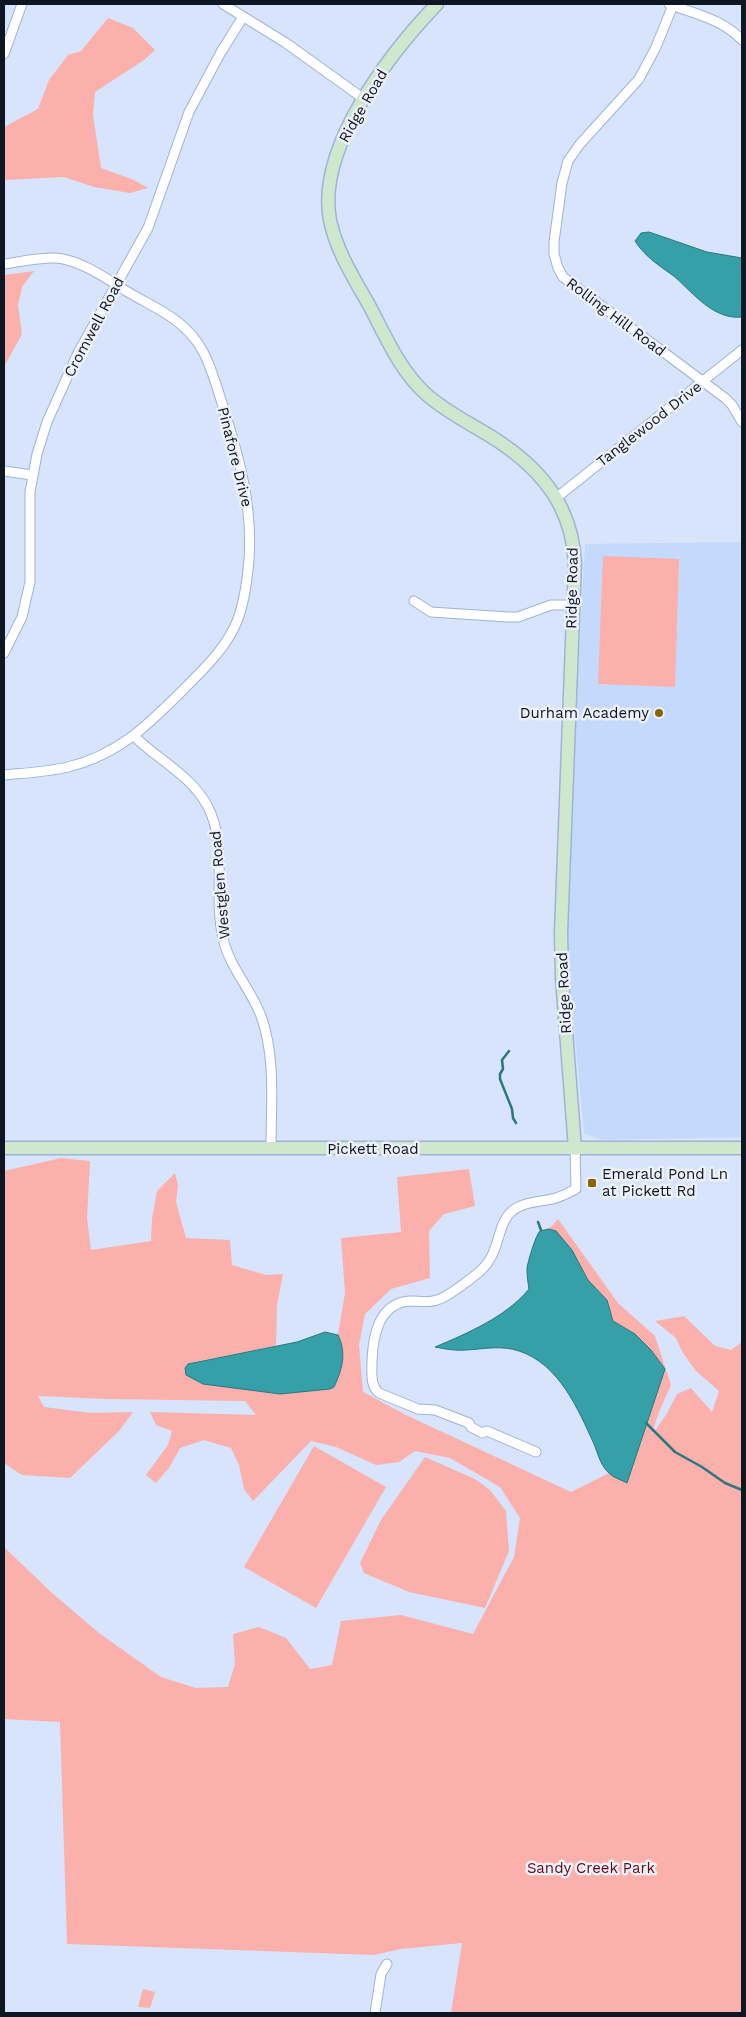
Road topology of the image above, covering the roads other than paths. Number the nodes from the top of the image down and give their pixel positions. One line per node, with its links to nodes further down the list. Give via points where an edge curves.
1 (22, 4): 7 (street)
2 (223, 4): 5 (street)
3 (437, 4): 8 (street, Ridge Road, via 405,40)
4 (671, 5): 6 (street, via 709,17); 12 (street, Rolling Hill Road, via 656,47 639,79 568,161 562,182 554,254 563,278)
5 (243, 17): 8 (street, via 286,43); 10 (street, Cromwell Road, via 189,112 148,228)
6 (742, 40)
7 (4, 54)
8 (364, 100): 16 (street, Ridge Road, via 343,137 329,181 330,221 344,257 385,335 418,385 452,414 525,460)
9 (4, 264): 10 (street, Pinafore Drive, via 44,258 64,259)
10 (116, 284): 15 (street, Cromwell Road, via 53,405); 20 (street, Pinafore Drive, via 169,316 198,343 214,378 232,438 242,473 250,523 247,583 234,628 219,652 166,708)
11 (742, 350): 12 (street, Tanglewood Drive)
12 (703, 381): 13 (street, Rolling Hill Road, via 732,405); 16 (street, Tanglewood Drive)
13 (742, 422)
14 (4, 471): 15 (street)
15 (32, 475): 19 (street, Cromwell Road, via 30,582 22,617)
16 (556, 498): 18 (street, Ridge Road, via 568,519 573,538 576,563)
17 (414, 601): 18 (street, via 431,612 508,617 518,617 551,605)
18 (573, 606): 25 (street, Ridge Road, via 561,933)
19 (4, 650)
20 (134, 736): 21 (street, Pinafore Drive, via 116,748 79,764); 23 (street, Westglen Road, via 187,780 212,816 218,851 223,940 232,964 256,1004 268,1043)
21 (4, 775)
22 (4, 1148): 23 (street, Pickett Road)
23 (271, 1148): 25 (street, Pickett Road)
24 (742, 1148): 25 (street, Pickett Road)
25 (575, 1149): 26 (street, via 576,1189 514,1210 504,1222 493,1254 479,1272 440,1299 403,1302 388,1309 380,1321 373,1348 372,1380 379,1393 418,1409 435,1410 460,1419 482,1433 487,1431)
26 (536, 1452)
27 (387, 1964): 28 (street, via 381,1974)
28 (375, 2013)

